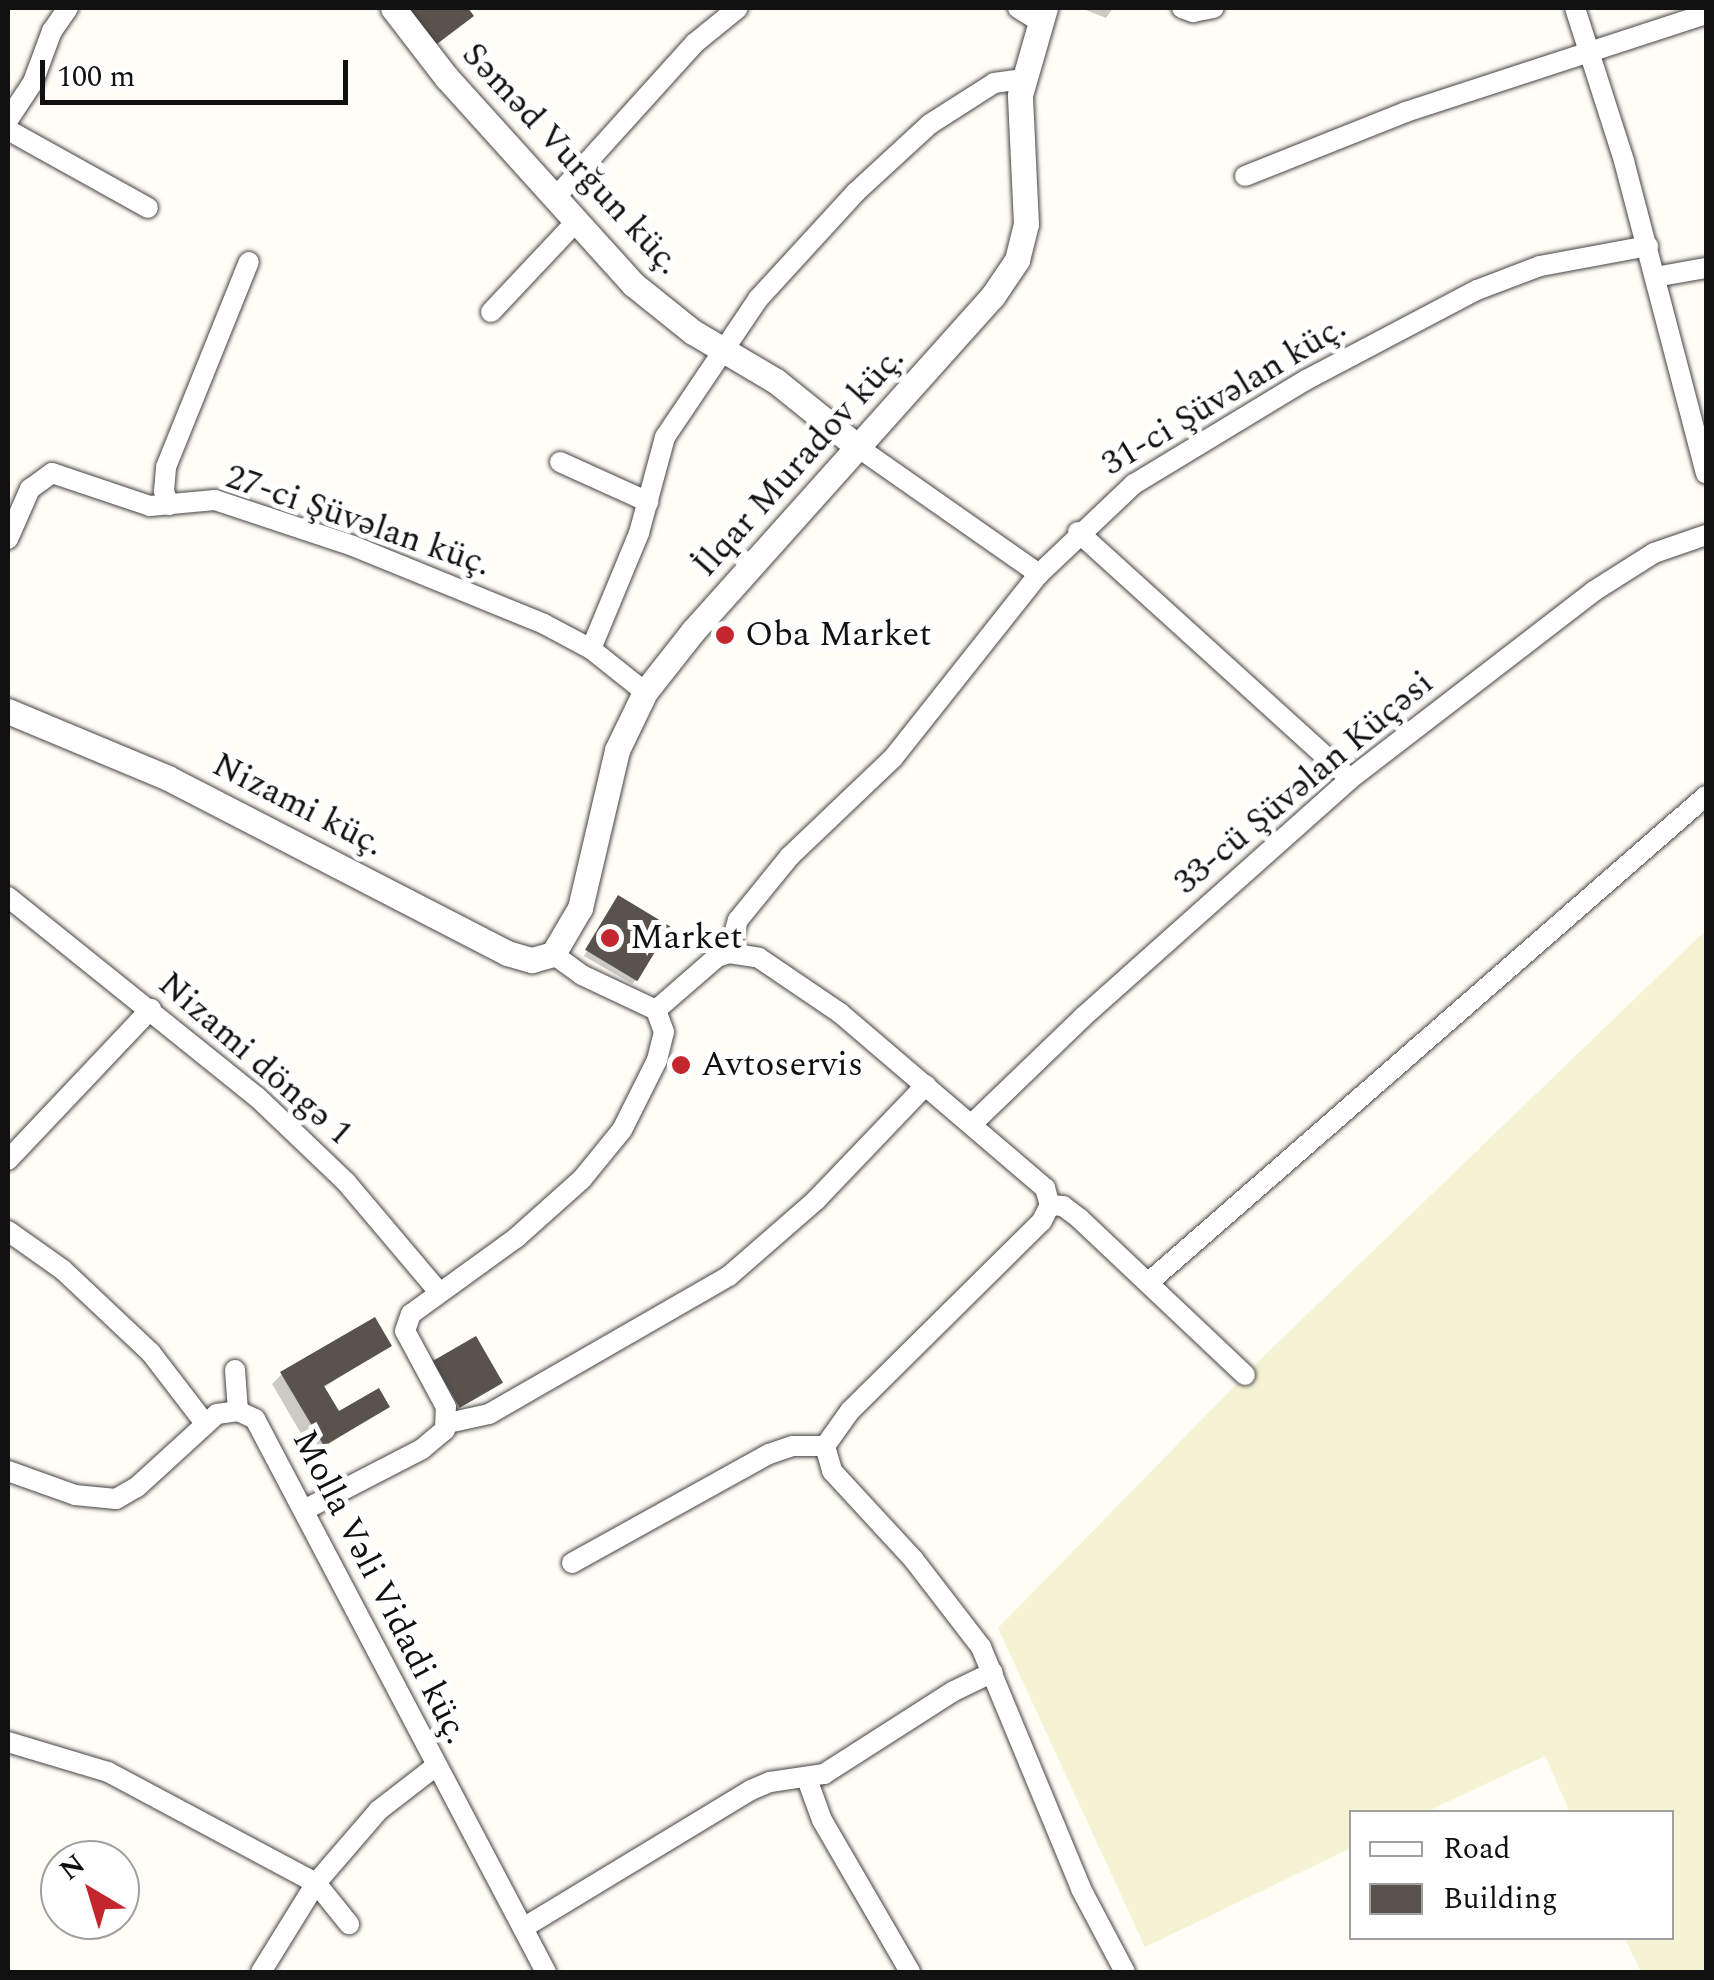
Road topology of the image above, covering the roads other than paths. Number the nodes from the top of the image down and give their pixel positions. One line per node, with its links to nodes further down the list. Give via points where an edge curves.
1 (68, 8): 11 (street)
2 (392, 8): 14 (street, Səməd Vurğun küç.)
3 (738, 8): 14 (street, via 695,44)
4 (1182, 8): 5 (street)
5 (1214, 8)
6 (1575, 8): 9 (street)
7 (1034, 12): 10 (street, İlqar Muradov küç.)
8 (1706, 14): 9 (street)
9 (1592, 54): 13 (street, via 1406,112); 17 (street)
10 (1022, 78): 22 (street, via 994,83 960,102 889,160 784,268); 23 (street, İlqar Muradov küç., via 1026,224 1018,260)
11 (8, 120)
12 (8, 130): 15 (street)
13 (1244, 176)
14 (554, 199): 16 (street, Səməd Vurğun küç.)
15 (148, 208)
16 (575, 223): 21 (street); 22 (street, Səməd Vurğun küç., via 654,302)
17 (1648, 246): 20 (street); 28 (street, 31-ci Şüvəlan küç., via 1540,266 1477,290 1169,460)
18 (249, 262): 27 (street, via 166,466)
19 (1706, 268): 20 (street)
20 (1656, 277): 25 (street)
21 (491, 312)
22 (722, 349): 23 (street, Səməd Vurğun küç., via 776,381); 26 (street, via 665,437)
23 (858, 448): 31 (street); 33 (street, İlqar Muradov küç.)
24 (560, 462): 26 (street)
25 (1706, 473)
26 (648, 502): 32 (street)
27 (168, 505): 30 (street, 27-ci Şüvəlan küç., via 138,504 52,473 30,489); 32 (street, 27-ci Şüvəlan küç., via 215,500 321,534)
28 (1078, 532): 31 (street, 31-ci Şüvəlan küç.); 35 (street)
29 (1706, 534): 35 (street, 33-cü Şüvəlan Küçəsi, via 1654,553 1594,591)
30 (8, 539)
31 (1038, 574): 38 (street, 31-ci Şüvəlan küç., via 915,734 790,856 738,920)
32 (591, 649): 33 (street, 27-ci Şüvəlan küç.)
33 (645, 692): 39 (street, İlqar Muradov küç., via 617,750 580,908)
34 (8, 711): 39 (street, Nizami küç., via 168,778 507,953 532,960)
35 (1350, 779): 43 (street, 33-cü Şüvəlan Küçəsi)
36 (1706, 796): 47 (street)
37 (8, 897): 40 (street, Nizami döngə 1)
38 (728, 953): 41 (street); 42 (street, via 778,967)
39 (553, 954): 41 (street)
40 (151, 1009): 44 (street); 48 (street, Nizami döngə 1, via 346,1182)
41 (656, 1010): 48 (street, via 664,1032 657,1060 604,1154 516,1238)
42 (926, 1085): 43 (street); 53 (street, via 816,1200 729,1276 490,1414)
43 (973, 1124): 45 (street, via 1038,1180)
44 (8, 1160)
45 (1050, 1204): 47 (street, via 1064,1206); 54 (street, via 1035,1229 850,1410)
46 (8, 1231): 52 (street, via 64,1270 151,1352)
47 (1149, 1282): 50 (street)
48 (439, 1292): 53 (street, via 411,1314 405,1331)
49 (236, 1370): 51 (street)
50 (1245, 1375)
51 (238, 1411): 52 (street); 56 (street, Molla Vəli Vidadi küç., via 262,1428)
52 (204, 1422): 55 (street, via 116,1500 75,1495)
53 (448, 1423): 56 (street, via 422,1449)
54 (825, 1446): 57 (street, via 769,1454); 58 (street, via 832,1471 951,1604)
55 (8, 1471)
56 (304, 1510): 60 (street, Molla Vəli Vidadi küç.)
57 (572, 1563)
58 (993, 1672): 61 (street); 68 (street, via 1075,1874)
59 (8, 1742): 62 (street, via 108,1772)
60 (436, 1766): 62 (street, via 379,1810); 64 (street, Molla Vəli Vidadi küç.)
61 (807, 1779): 64 (street, via 751,1790); 67 (street, via 822,1820)
62 (316, 1883): 63 (street); 65 (street)
63 (349, 1924)
64 (522, 1928): 66 (street, Molla Vəli Vidadi küç.)
65 (261, 1972)
66 (546, 1972)
67 (910, 1972)
68 (1125, 1972)

